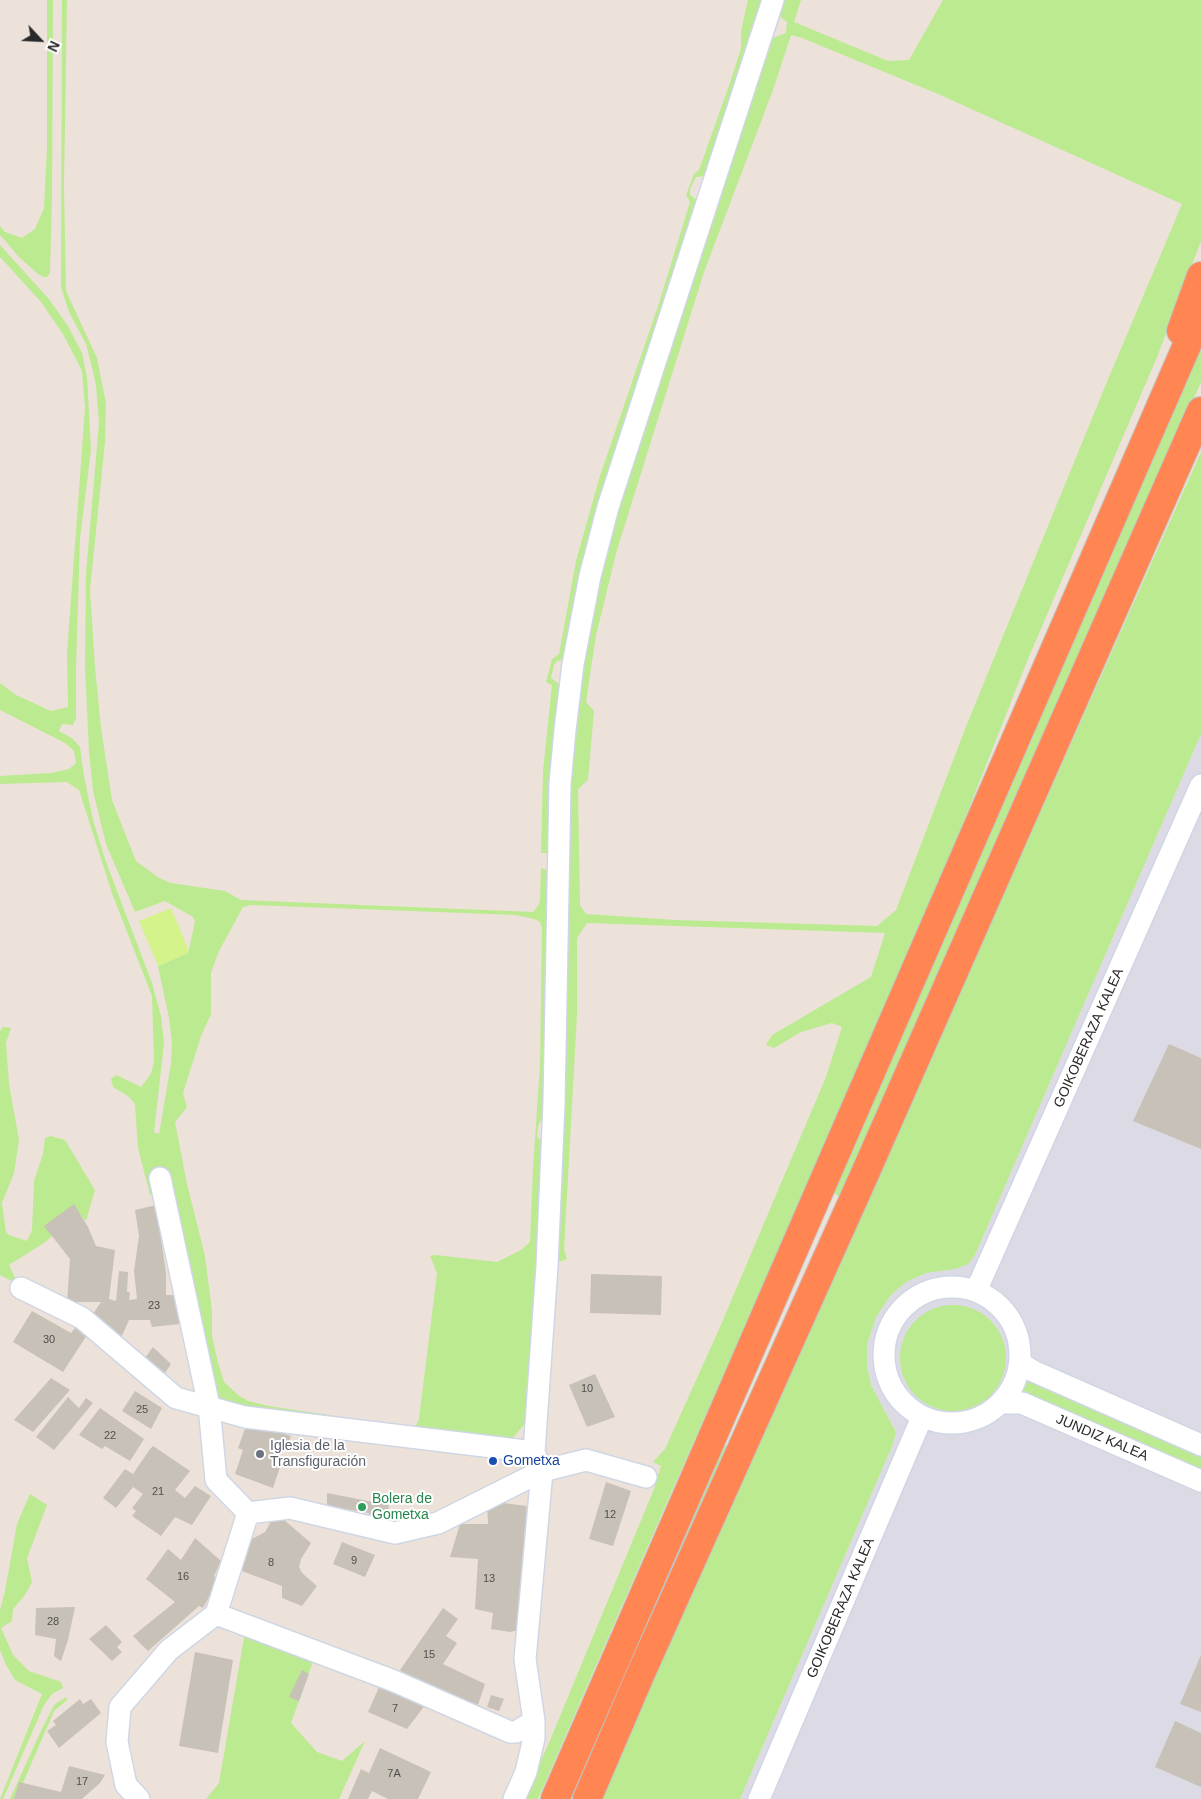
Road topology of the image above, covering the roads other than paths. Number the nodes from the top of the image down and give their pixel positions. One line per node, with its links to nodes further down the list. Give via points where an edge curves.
1 (773, 0): 15 (street, via 608,507 590,576 573,664 560,784 554,1113)
2 (1201, 276): 5 (highway)
3 (1201, 313): 5 (highway)
4 (1201, 411): 24 (highway)
5 (1118, 507): 23 (highway)
6 (1201, 785): 9 (street, GOIKOBERAZA KALEA)
7 (160, 1178): 12 (street)
8 (21, 1288): 12 (street, via 82,1318 176,1398)
9 (976, 1291): 10 (street, via 996,1303 1010,1320 1019,1340); 13 (street, via 954,1287 931,1290 910,1301 895,1318 886,1340 884,1362 890,1385 903,1404)
10 (1020, 1363): 11 (street, via 1014,1384); 14 (street, via 1033,1372)
11 (1001, 1403): 13 (street, via 984,1416 964,1423 943,1423); 17 (street, JUNDIZ KALEA, via 1022,1404)
12 (209, 1406): 15 (street, via 246,1417); 18 (street, via 216,1480)
13 (922, 1417): 25 (street, GOIKOBERAZA KALEA)
14 (1201, 1445)
15 (538, 1461): 16 (street, via 586,1460); 18 (street, via 438,1524 395,1533 290,1508); 20 (street, via 525,1659)
16 (646, 1477)
17 (1201, 1481)
18 (248, 1513): 19 (street)
19 (216, 1614): 20 (street, via 394,1681 510,1732); 21 (street, via 169,1650 120,1707 117,1742 126,1785)
20 (534, 1721): 22 (street, via 532,1752)
21 (139, 1799)
22 (514, 1799)
23 (555, 1799)
24 (587, 1799)
25 (759, 1799)

